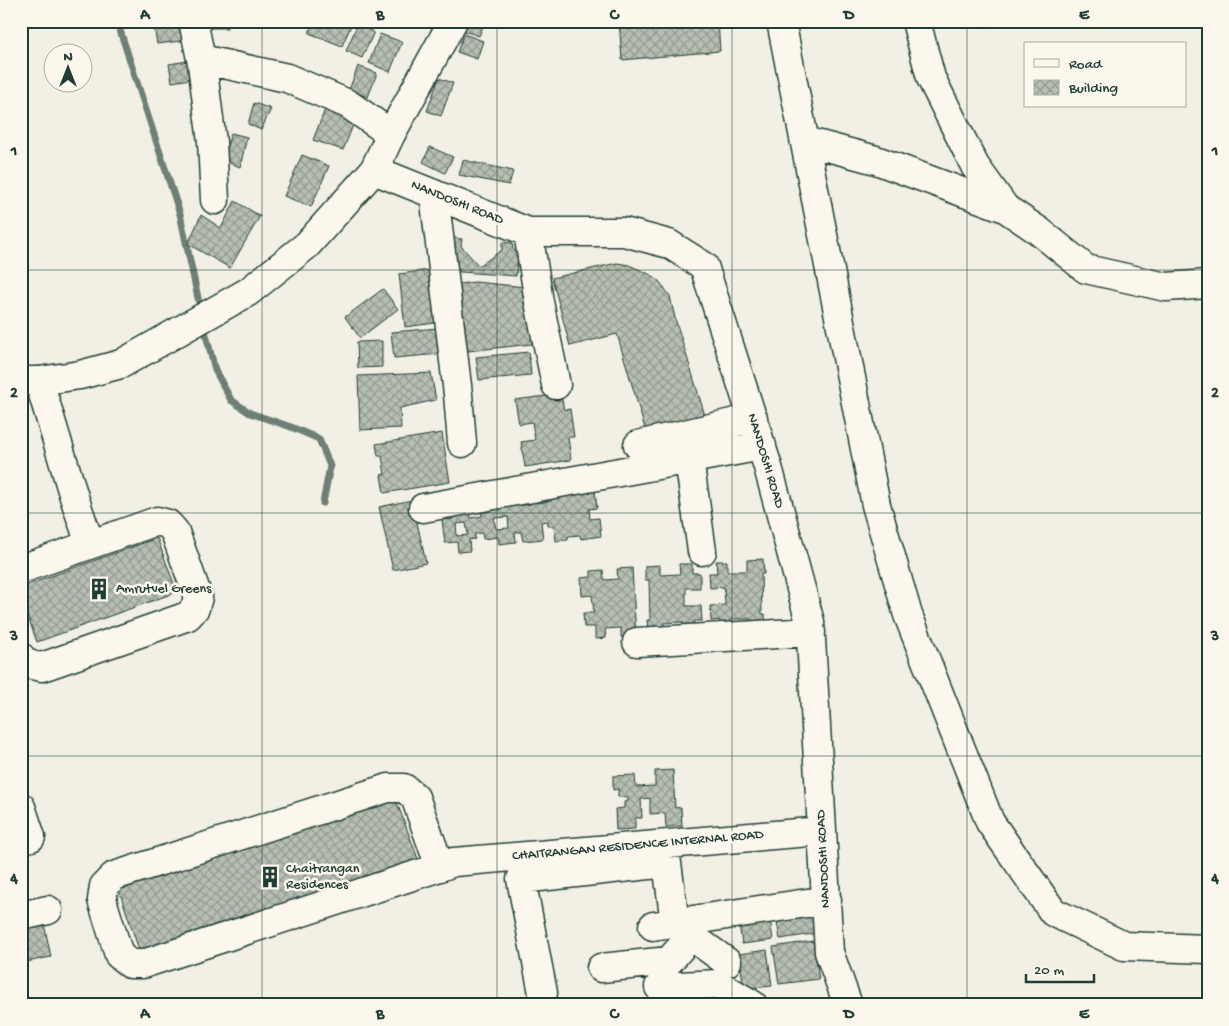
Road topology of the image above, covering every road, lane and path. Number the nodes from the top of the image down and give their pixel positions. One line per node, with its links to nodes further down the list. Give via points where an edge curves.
1 (193, 21): 5 (street)
2 (453, 21): 6 (street)
3 (781, 21): 7 (street)
4 (916, 21): 11 (street, via 931,78 975,166)
5 (201, 56): 6 (street, via 202,59 287,78 348,104); 10 (street, via 212,142)
6 (392, 134): 8 (street)
7 (805, 141): 11 (street, via 876,160); 36 (street, via 876,505 908,615 990,822 1053,912 1124,946)
8 (374, 170): 9 (street, NANDOSHI ROAD); 14 (street, via 307,245 248,292 121,364)
9 (434, 194): 12 (street, NANDOSHI ROAD); 17 (street)
10 (215, 200)
11 (1005, 208): 13 (street, via 1086,269 1166,287)
12 (528, 232): 15 (street); 16 (street, NANDOSHI ROAD, via 624,232 669,244 704,266)
13 (1208, 284)
14 (30, 381): 22 (street)
15 (556, 384)
16 (753, 418): 18 (street); 19 (street, NANDOSHI ROAD)
17 (462, 443)
18 (638, 445)
19 (762, 446): 20 (street); 25 (street, NANDOSHI ROAD)
20 (689, 459): 21 (street); 23 (street)
21 (424, 508)
22 (90, 544): 24 (street); 27 (street, via 157,521 168,524 175,532 198,597 195,608 188,616 42,667 31,665)
23 (702, 551)
24 (21, 570)
25 (811, 632): 26 (street); 29 (street, NANDOSHI ROAD)
26 (637, 642)
27 (21, 657)
28 (21, 807): 30 (street, via 31,838)
29 (822, 831): 31 (street, CHAITRANGAN RESIDENCE INTERNAL ROAD); 32 (street, NANDOSHI ROAD)
30 (21, 840)
31 (447, 864): 31 (street, CHAITRANGAN RESIDENCE INTERNAL ROAD, via 415,796 404,788 388,788 114,876 104,886 102,900 119,956 130,964 143,964)
32 (827, 900): 35 (street); 41 (street, NANDOSHI ROAD, via 829,952)
33 (48, 910): 34 (street)
34 (21, 916)
35 (663, 946): 37 (street); 38 (street); 39 (street, via 668,863 521,879); 40 (street)
36 (1208, 949)
37 (727, 962)
38 (601, 968)
39 (543, 993)
40 (753, 1005)
41 (848, 1005)

